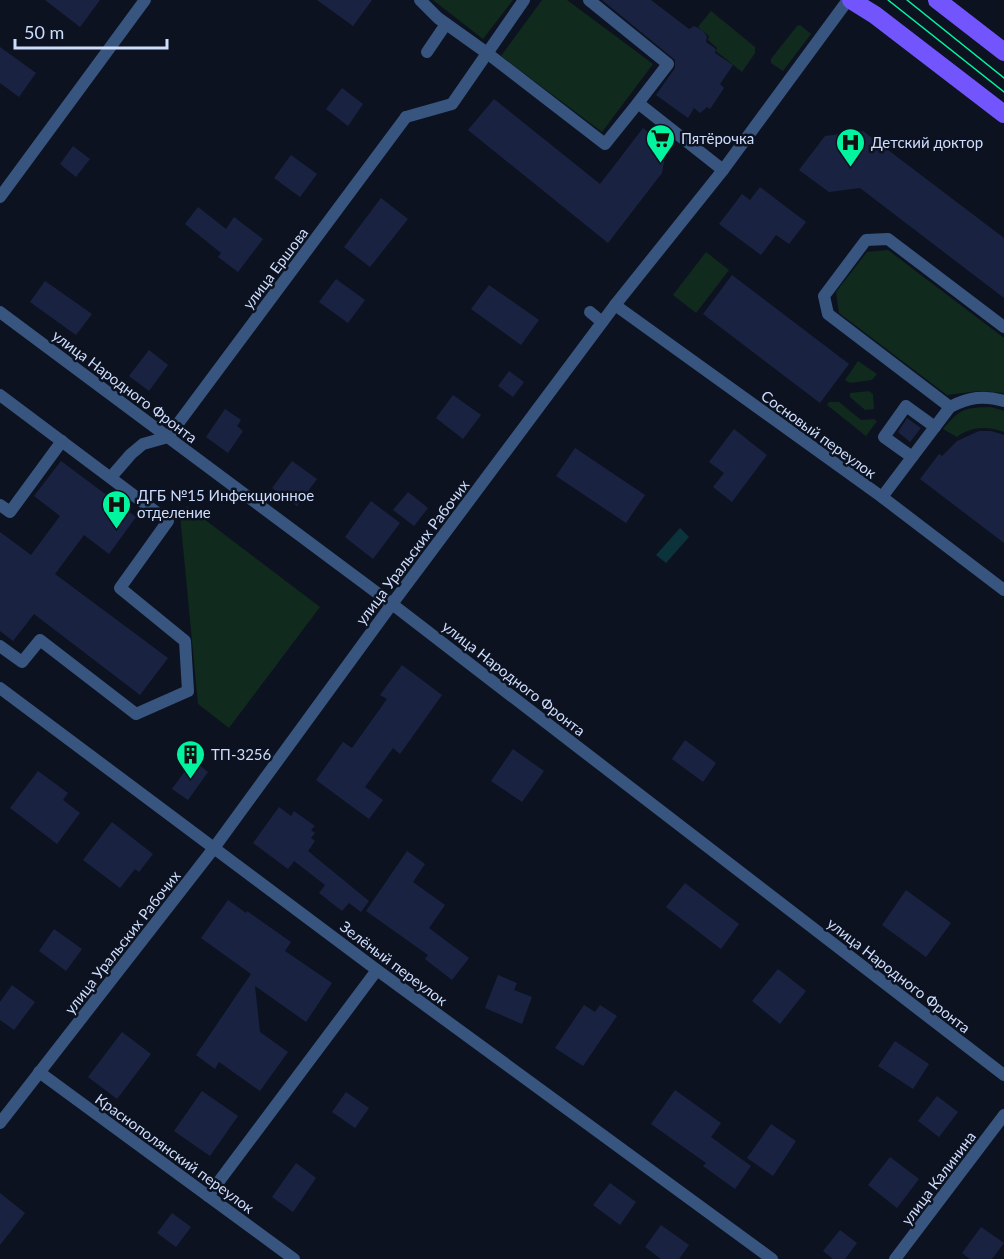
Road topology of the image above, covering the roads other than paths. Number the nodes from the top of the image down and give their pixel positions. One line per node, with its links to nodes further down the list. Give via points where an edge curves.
1 (145, 0): 14 (street)
2 (420, 0): 7 (street)
3 (524, 0): 10 (street)
4 (589, 0): 11 (street, via 668,64)
5 (849, 0): 12 (main road, via 875,15); 13 (street, улица Уральских Рабочих)
6 (937, 0): 9 (main road)
7 (446, 24): 8 (street); 10 (street)
8 (427, 52)
9 (1004, 52)
10 (487, 53): 11 (street, via 605,144); 24 (street, улица Ершова, via 452,104 406,117)
11 (638, 103): 13 (street)
12 (1004, 114)
13 (723, 170): 15 (street, улица Уральских Рабочих)
14 (0, 197)
15 (615, 305): 18 (street, улица Уральских Рабочих); 28 (street, Сосновый переулок)
16 (0, 312): 24 (street, улица Народного Фронта)
17 (590, 312): 18 (street)
18 (602, 322): 31 (street, улица Уральских Рабочих)
19 (1004, 327): 22 (street, via 888,238 866,240 824,296 828,314)
20 (0, 395): 25 (street)
21 (1004, 401): 22 (street, via 966,398)
22 (950, 407): 23 (street)
23 (935, 427): 26 (street); 26 (street, via 906,406 884,436)
24 (168, 436): 27 (street, via 143,444); 31 (street, улица Народного Фронта)
25 (62, 441): 27 (street); 29 (street, via 10,512)
26 (912, 457): 28 (street)
27 (111, 477): 32 (street, via 168,521 120,588 185,641 188,691 136,714 40,640 22,662)
28 (882, 497): 30 (street, Сосновый переулок)
29 (0, 505)
30 (1002, 585)
31 (392, 604): 34 (street, улица Уральских Рабочих); 37 (street, улица Народного Фронта)
32 (0, 646)
33 (0, 688): 34 (street, Зелёный переулок)
34 (214, 848): 35 (street, Зелёный переулок); 36 (street, улица Уральских Рабочих)
35 (376, 970): 40 (street); 42 (street, Зелёный переулок)
36 (39, 1072): 39 (street, улица Уральских Рабочих); 40 (street, Краснополянский переулок)
37 (1004, 1075)
38 (1004, 1115): 43 (street, улица Калинина)
39 (0, 1123)
40 (208, 1196): 41 (street, Краснополянский переулок)
41 (294, 1259)
42 (772, 1259)
43 (895, 1259)

